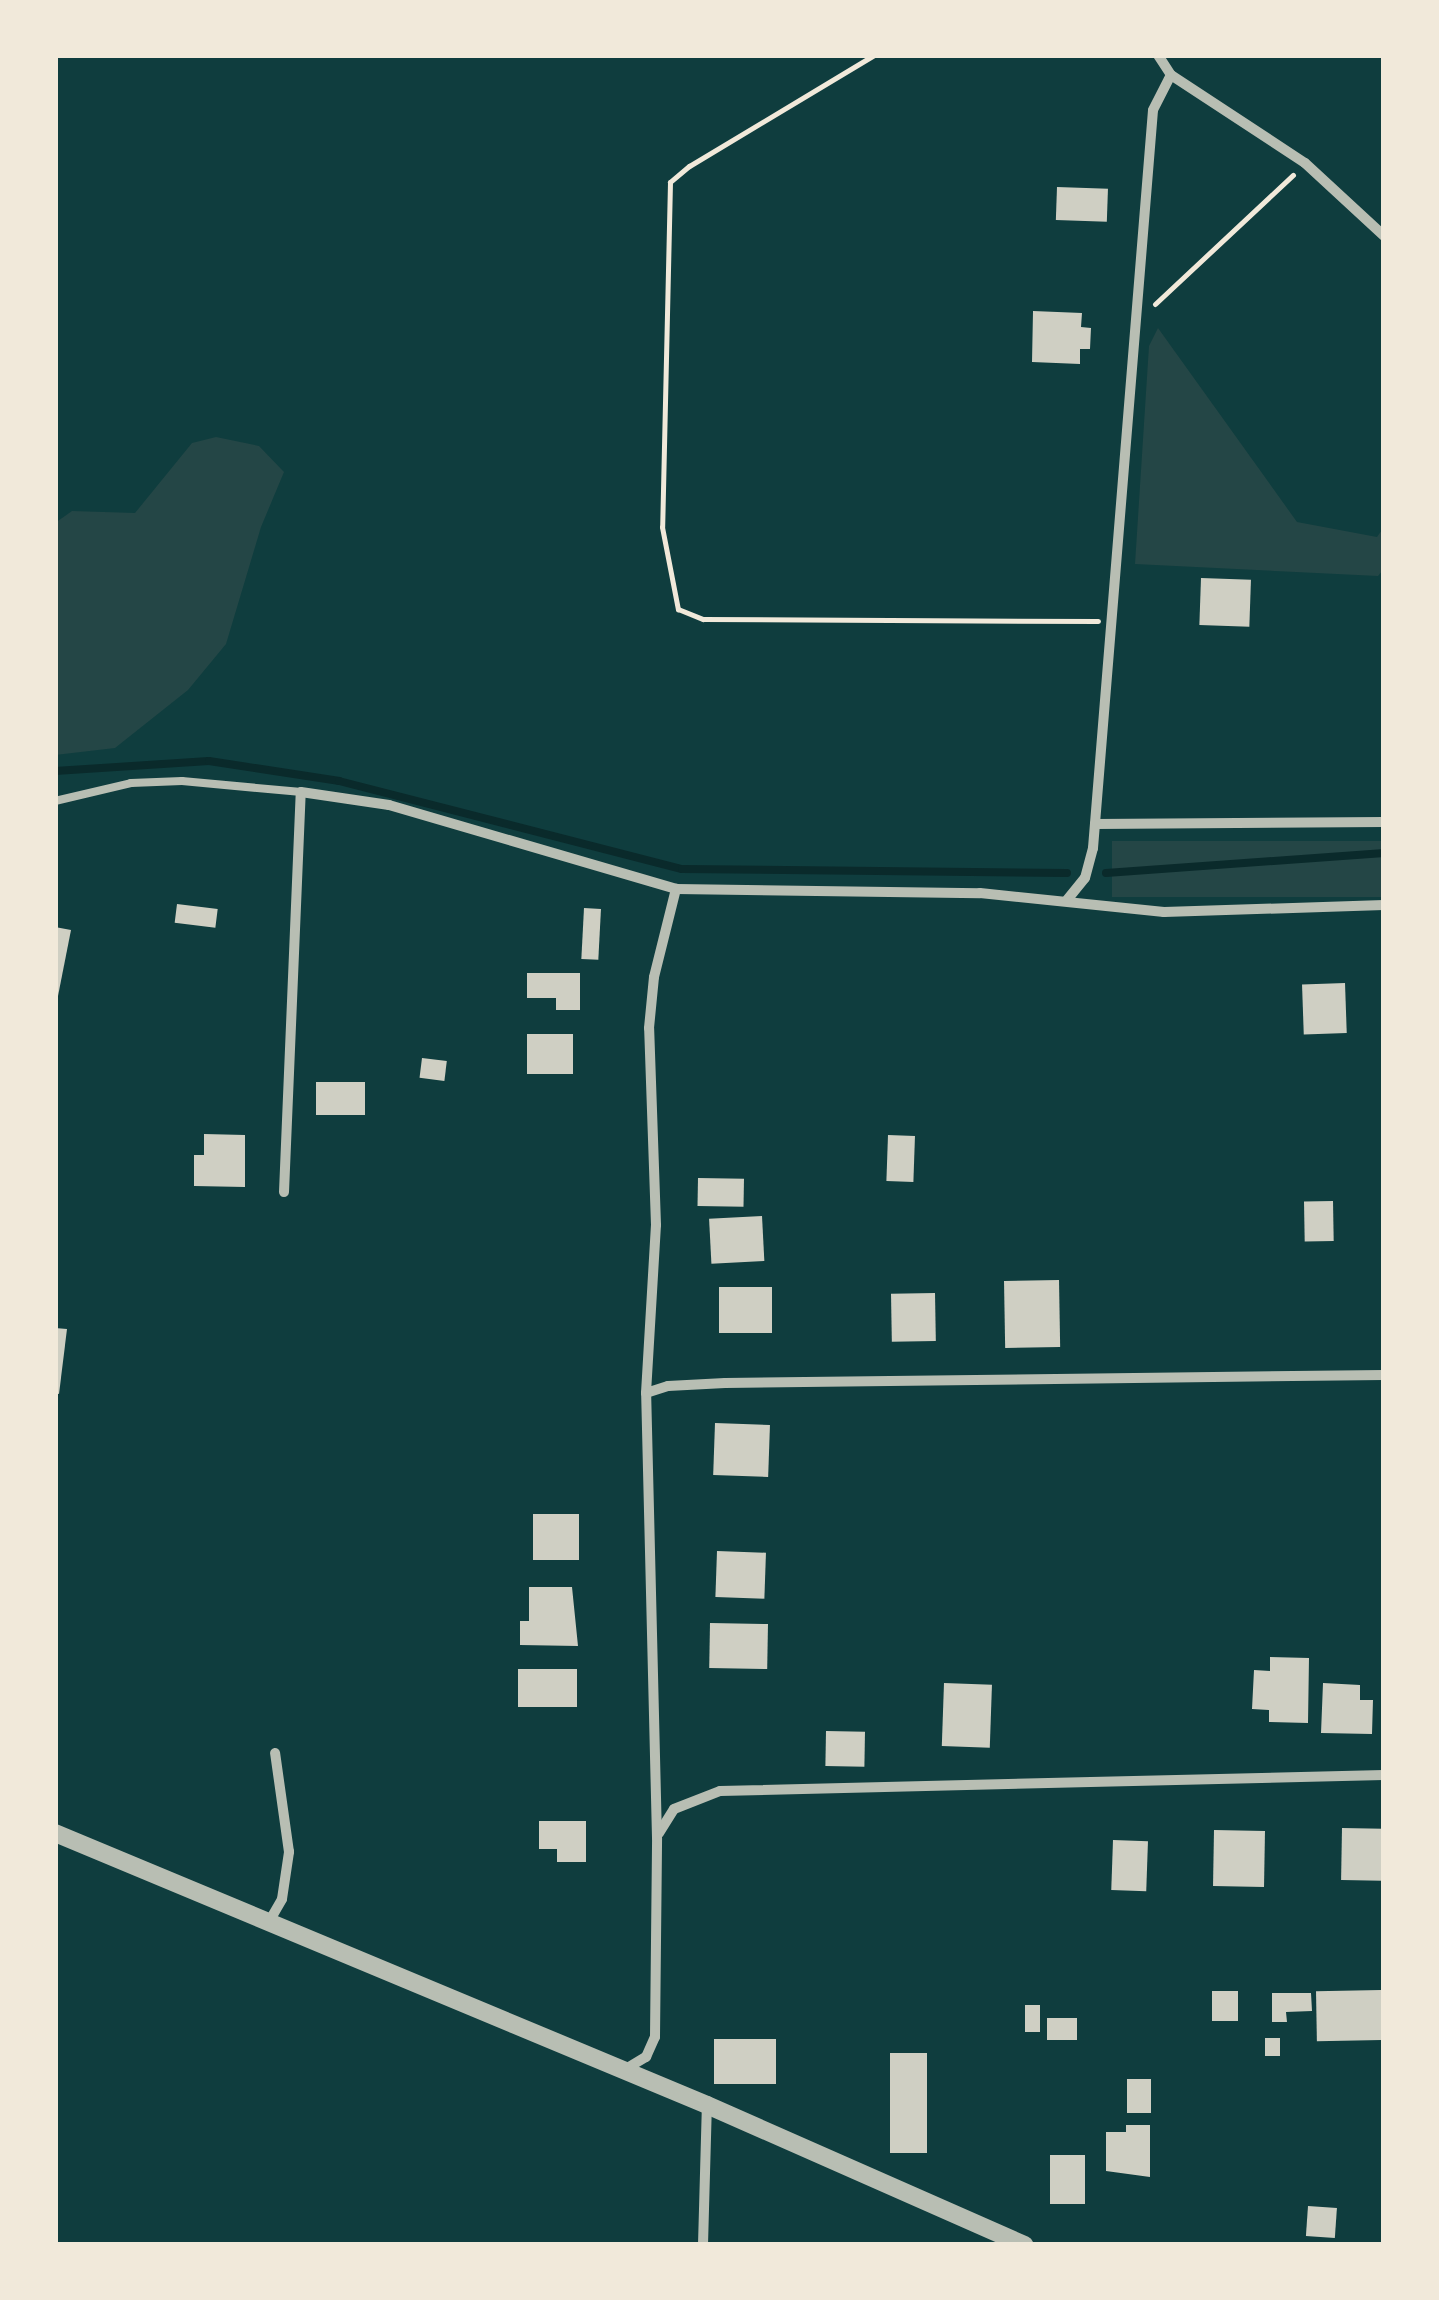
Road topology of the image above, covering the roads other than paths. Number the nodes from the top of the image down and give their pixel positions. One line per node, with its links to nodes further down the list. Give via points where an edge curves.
1 (1158, 55): 2 (street)
2 (1172, 75): 3 (street, via 1305,164); 7 (street, via 1153,110)
3 (1384, 236)
4 (301, 792): 5 (lane, via 182,781 131,783); 8 (street, via 389,805); 11 (street)
5 (55, 800)
6 (1384, 822): 7 (street)
7 (1095, 824): 9 (street, via 1085,878)
8 (676, 889): 9 (street); 13 (street, via 649,1028 656,1224)
9 (1067, 900): 10 (street, via 1164,912)
10 (1384, 905)
11 (284, 1192)
12 (1384, 1375): 13 (street, via 688,1384)
13 (646, 1393): 17 (street)
14 (275, 1753): 18 (street, via 289,1852 282,1900)
15 (1384, 1776): 17 (street, via 720,1791 674,1809)
16 (55, 1833): 18 (street)
17 (657, 1838): 19 (street, via 655,2036 646,2058)
18 (270, 1920): 19 (street)
19 (621, 2071): 20 (street)
20 (707, 2105): 21 (street); 22 (street)
21 (703, 2245)
22 (1024, 2245)

